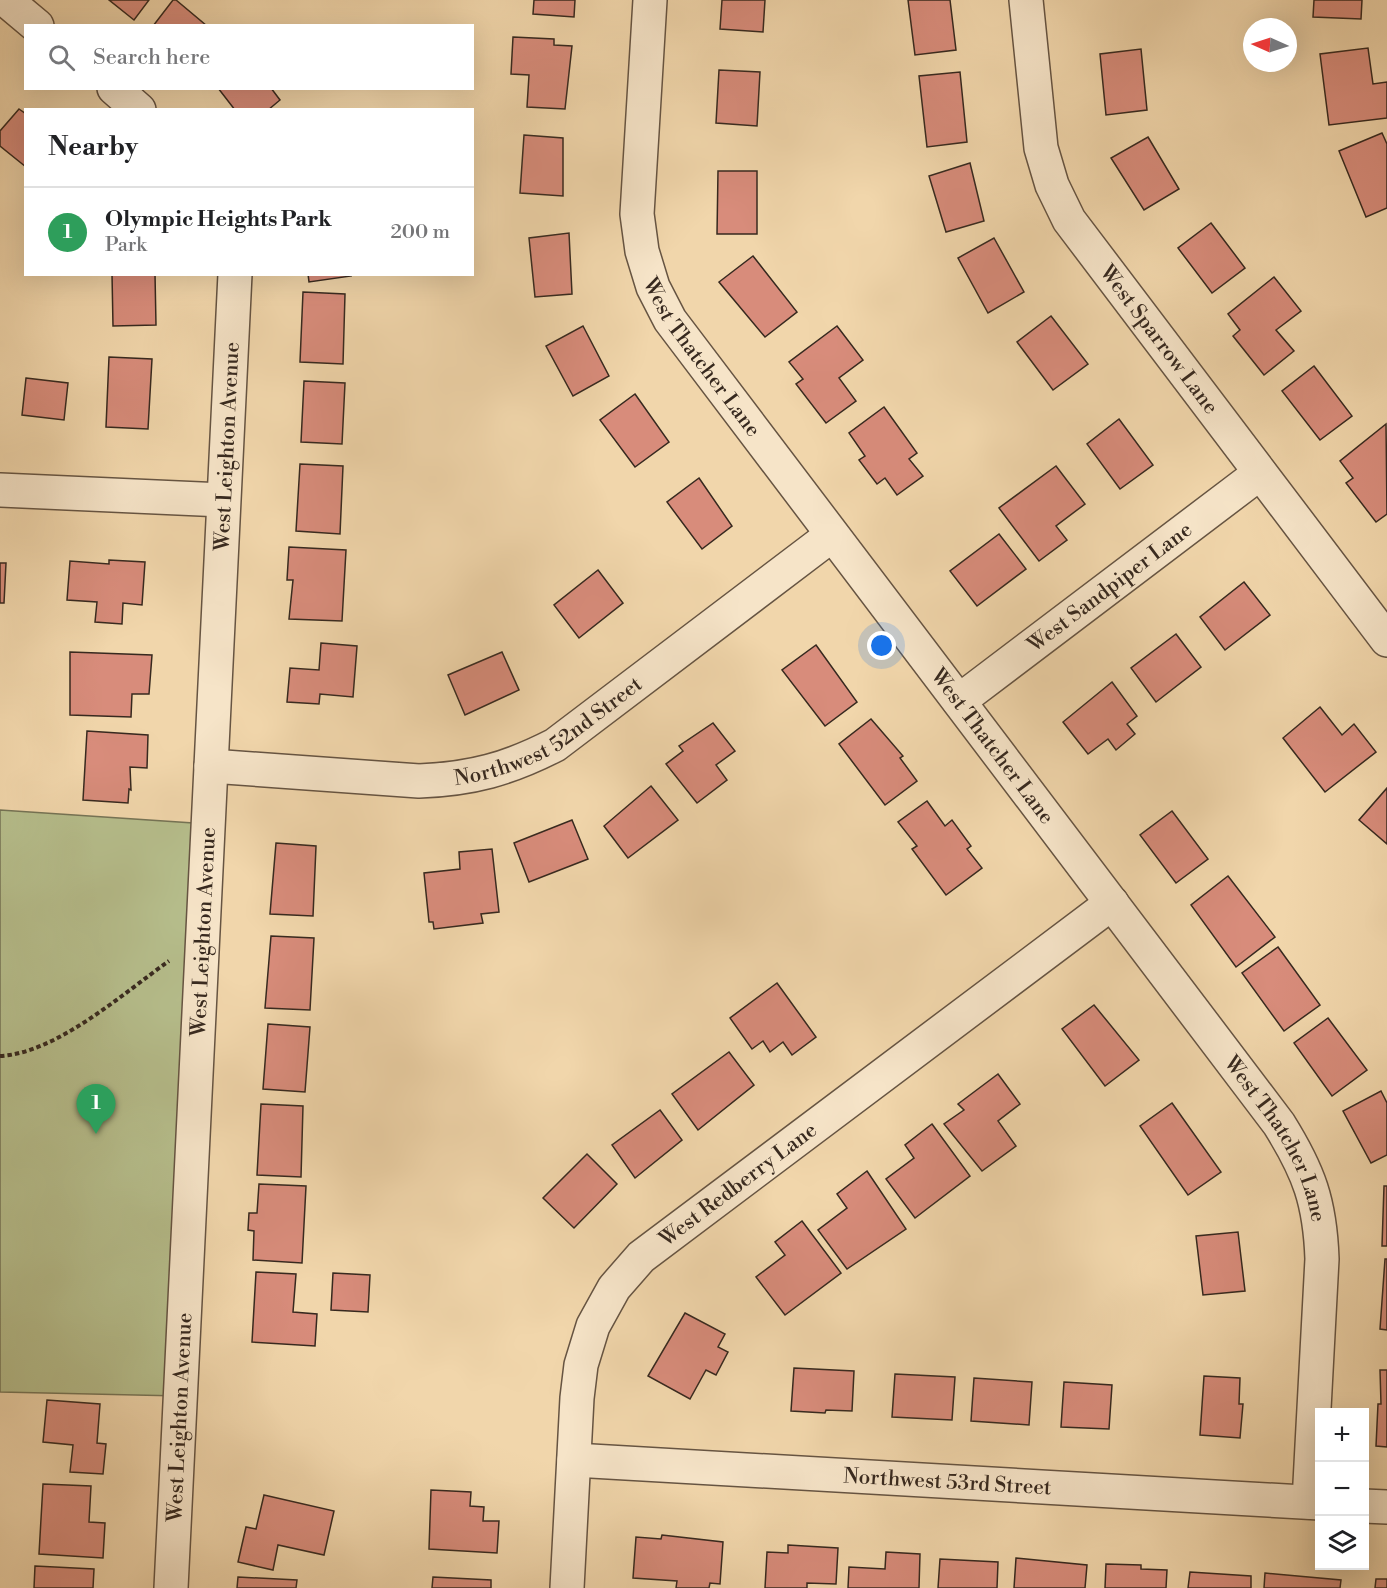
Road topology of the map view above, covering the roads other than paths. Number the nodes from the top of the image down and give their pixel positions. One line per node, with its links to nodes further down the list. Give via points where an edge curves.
1 (6, 0): 4 (street)
2 (650, 0): 11 (street, West Thatcher Lane, via 637,213 642,251 653,286 670,320)
3 (1026, 0): 8 (street, West Sparrow Lane, via 1041,148 1052,185 1069,220)
4 (35, 24)
5 (116, 90): 6 (street)
6 (137, 108)
7 (235, 276): 10 (street, West Leighton Avenue)
8 (1260, 473): 12 (street, West Sparrow Lane); 13 (street, West Sandpiper Lane)
9 (0, 490): 10 (street)
10 (223, 500): 14 (street, West Leighton Avenue)
11 (832, 535): 13 (street, West Thatcher Lane); 14 (street, Northwest 52nd Street, via 555,745 522,762 486,774 419,781)
12 (1387, 640)
13 (959, 701): 15 (street, West Thatcher Lane)
14 (211, 766): 20 (street, West Leighton Avenue)
15 (1112, 903): 16 (street, West Redberry Lane, via 641,1257 614,1288 593,1326 581,1365); 17 (street, West Thatcher Lane, via 1279,1124 1312,1186 1322,1259)
16 (574, 1460): 17 (street, Northwest 53rd Street); 21 (street, West Redberry Lane)
17 (1314, 1502)
18 (1369, 1506): 19 (street)
19 (1387, 1507)
20 (171, 1588)
21 (567, 1588)

